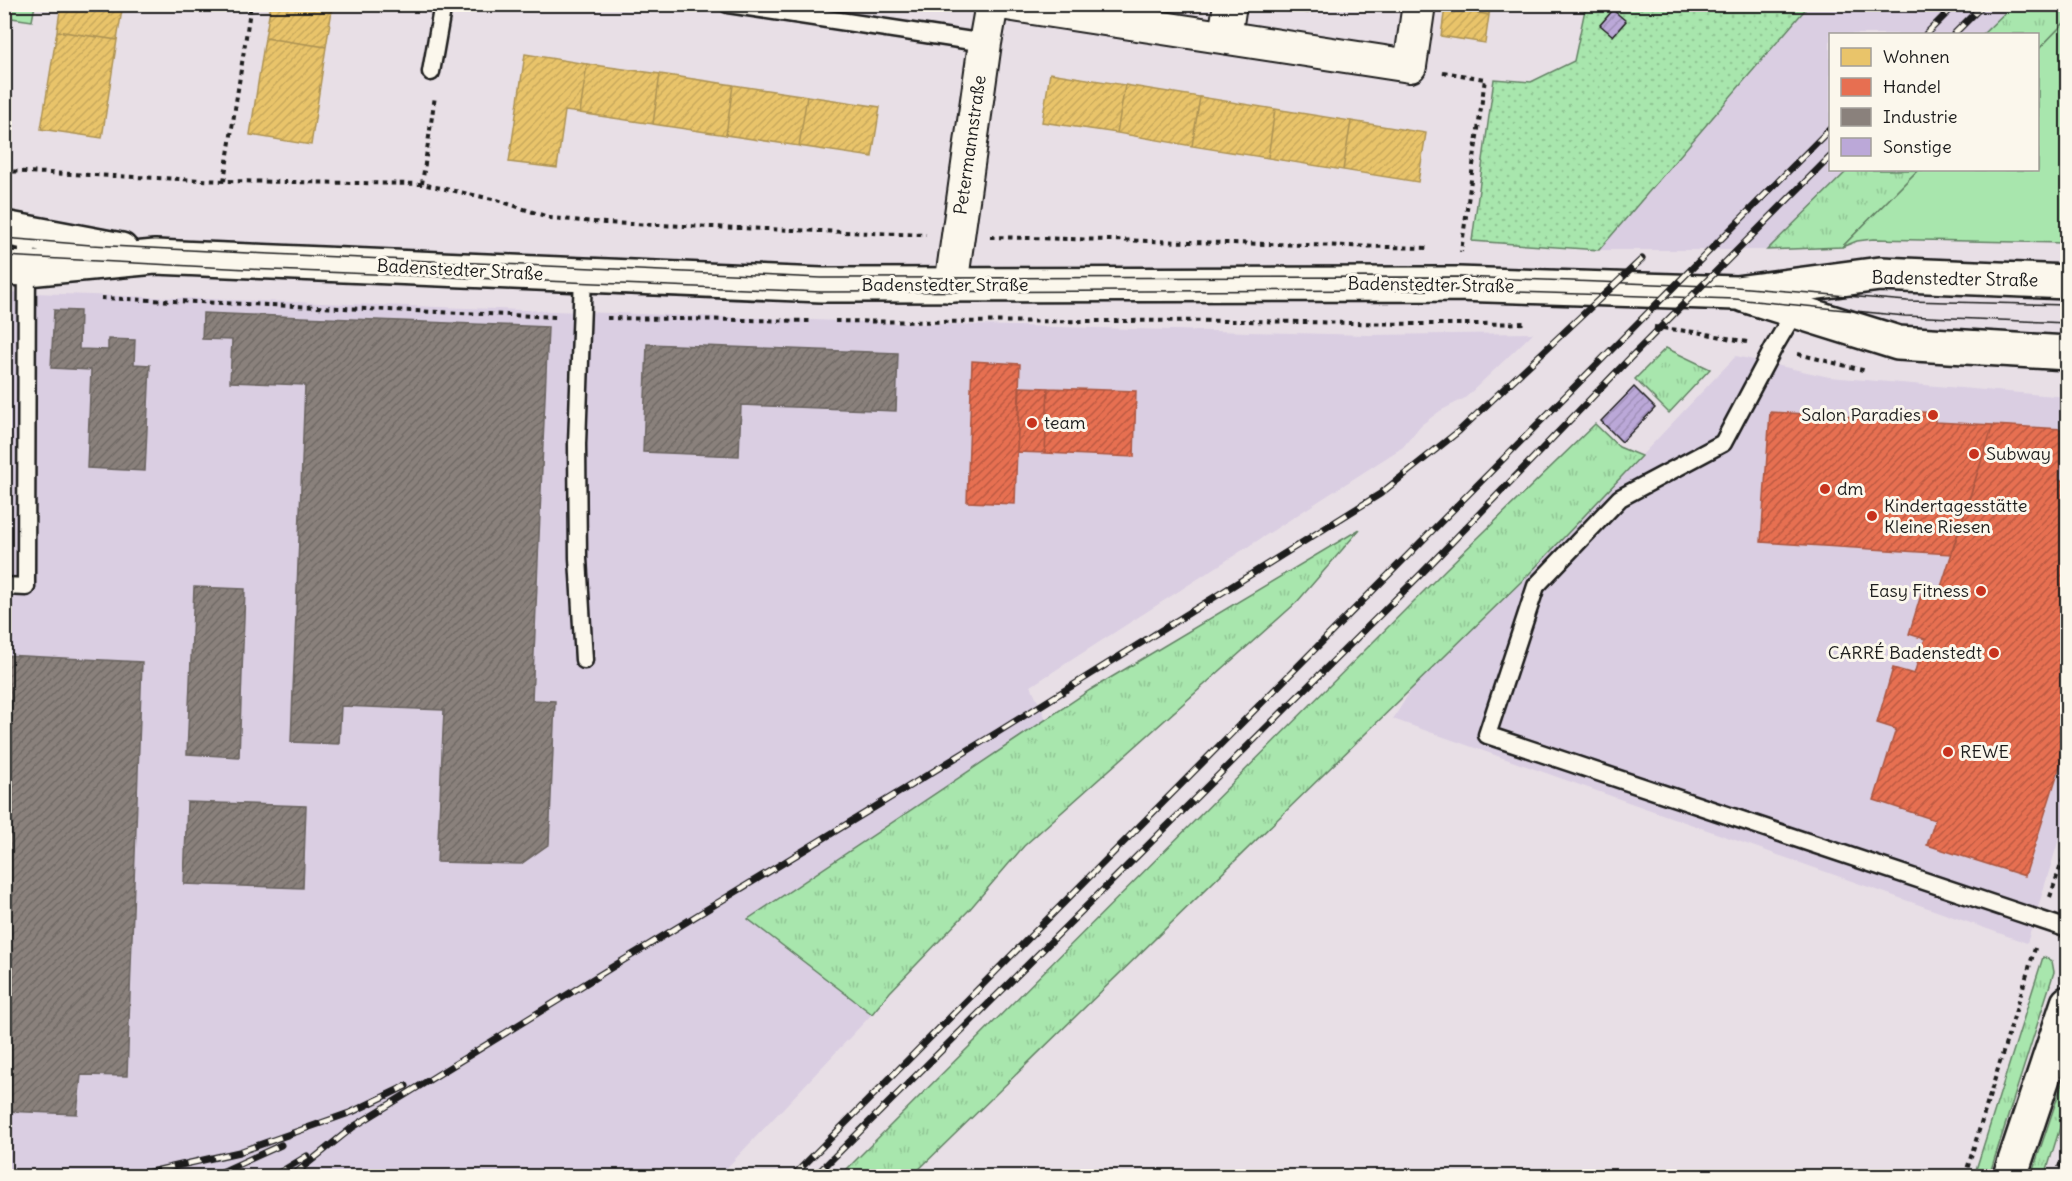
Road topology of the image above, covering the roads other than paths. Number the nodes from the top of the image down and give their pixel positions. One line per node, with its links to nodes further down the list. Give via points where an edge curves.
1 (443, 4): 9 (lane)
2 (728, 4): 8 (lane)
3 (992, 4): 8 (street, Petermannstraße)
4 (1007, 4): 7 (street)
5 (1230, 4): 7 (street)
6 (1419, 4): 7 (street, via 1410,66)
7 (1225, 37)
8 (984, 43): 15 (street, Petermannstraße)
9 (431, 72)
10 (16, 230): 11 (street, Badenstedter Straße); 12 (lane)
11 (155, 257): 12 (street, Badenstedter Straße); 13 (street, Badenstedter Straße)
12 (16, 269): 19 (lane, via 26,586)
13 (583, 276): 15 (street, Badenstedter Straße); 20 (lane, via 577,444)
14 (2067, 282): 16 (street, Badenstedter Straße, via 1881,274)
15 (951, 286): 16 (street, Badenstedter Straße, via 1457,284)
16 (1736, 293): 17 (street, Badenstedter Straße)
17 (1794, 313): 18 (street, Badenstedter Straße, via 1898,344); 21 (lane, via 1723,443 1620,498 1536,586 1487,735)
18 (2067, 353)
19 (4, 586)
20 (584, 660)
21 (2067, 929)
22 (2067, 1003): 23 (street)
23 (2010, 1176)

